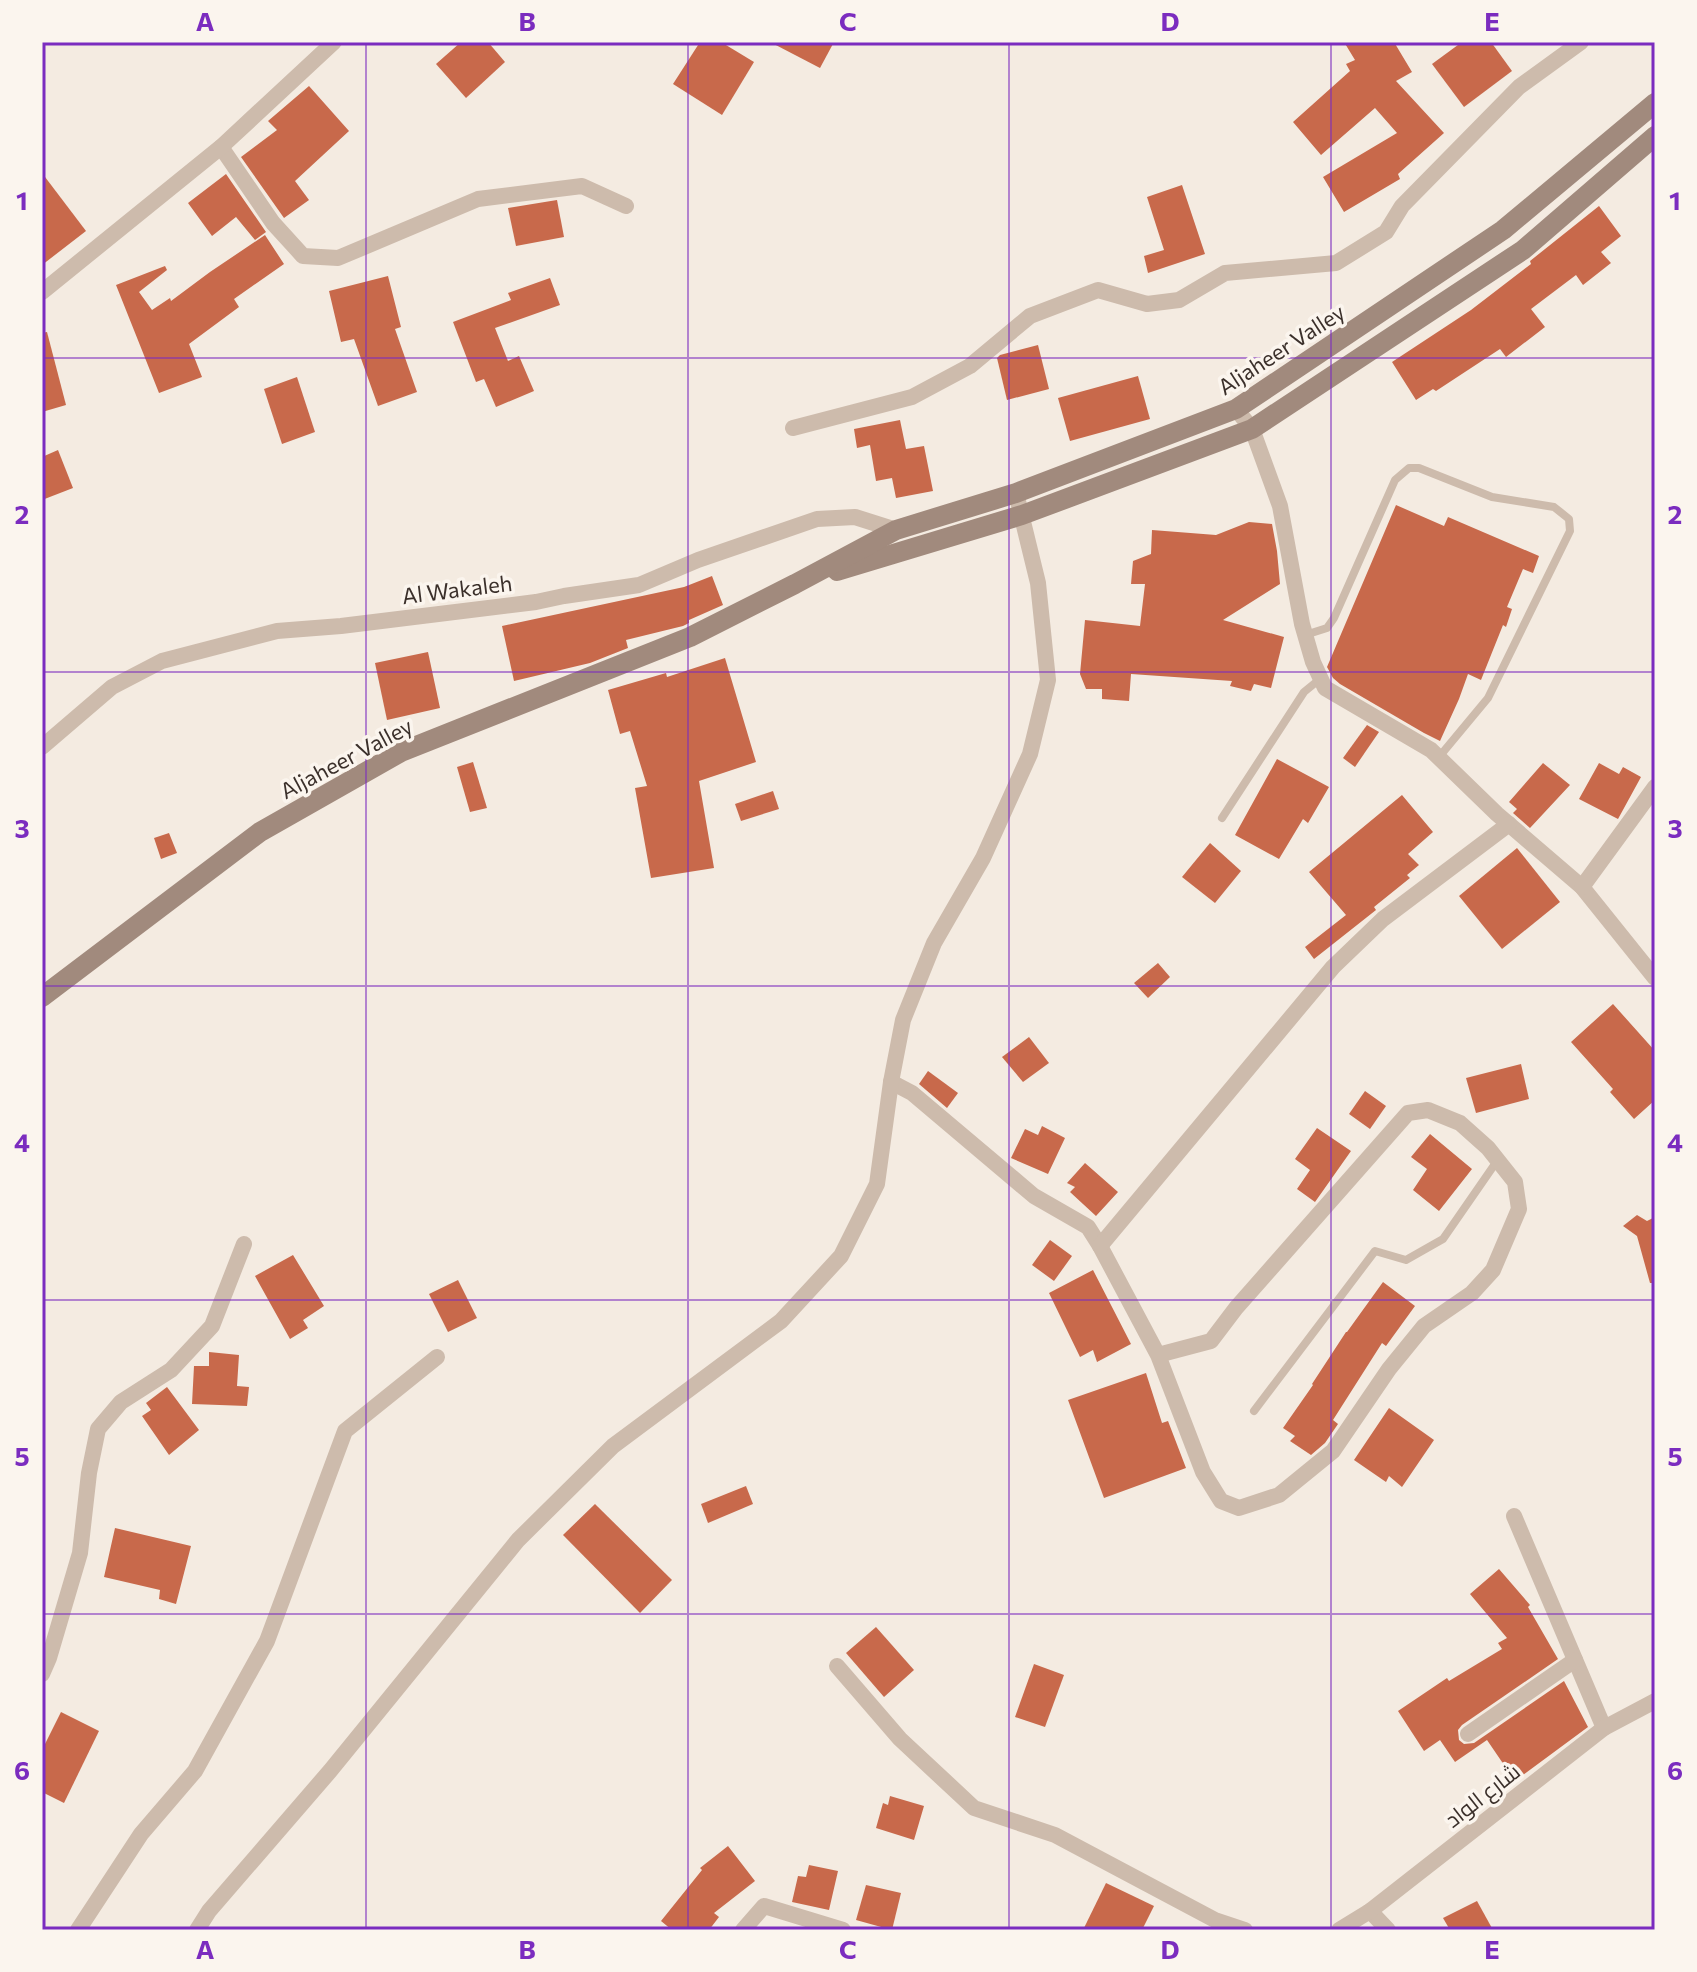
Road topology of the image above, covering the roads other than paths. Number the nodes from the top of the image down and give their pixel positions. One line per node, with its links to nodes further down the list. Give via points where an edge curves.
1 (334, 42): 5 (street)
2 (1581, 42): 9 (street, via 1519,87 1402,206 1386,232 1336,263 1225,273 1179,300 1147,304 1098,290 1030,316 970,366 912,397)
3 (1655, 103): 8 (street, Aljaheer Valley, via 1503,230)
4 (1655, 136): 10 (street, Aljaheer Valley, via 1523,250)
5 (221, 147): 6 (street, via 273,223 303,256 338,258 478,199 582,186); 7 (street)
6 (626, 206)
7 (42, 292)
8 (1236, 409): 10 (street); 11 (street, Aljaheer Valley)
9 (793, 428)
10 (1252, 429): 12 (street, Aljaheer Valley); 15 (street, via 1280,506)
11 (1016, 493): 12 (street); 13 (street, Aljaheer Valley)
12 (1022, 515): 14 (street, Aljaheer Valley); 25 (street, via 1038,583 1048,680 1030,754 983,858 934,943 903,1020)
13 (896, 530): 14 (street, Aljaheer Valley); 17 (street, Al Wakaleh, via 855,517 817,519 639,585 277,631 162,661 112,687)
14 (795, 584): 24 (street, Aljaheer Valley, via 690,637 401,752 260,832)
15 (1305, 635): 16 (street); 18 (lane, via 1327,628 1334,618 1395,480 1409,468 1492,497 1554,507 1569,519 1570,531 1488,698)
16 (1320, 678): 18 (street, via 1325,688); 20 (lane, via 1304,692)
17 (42, 747)
18 (1439, 757): 21 (street)
19 (1655, 787): 22 (street)
20 (1222, 818)
21 (1509, 824): 22 (street); 28 (street, via 1383,919 1333,967)
22 (1582, 887): 23 (street)
23 (1655, 978)
24 (42, 997)
25 (891, 1082): 28 (street, via 912,1093 1034,1196 1088,1227); 41 (street, via 877,1184 841,1256 781,1321 613,1446 518,1540)
26 (1498, 1160): 29 (street, via 1460,1123 1428,1110 1408,1113 1211,1341); 29 (street, via 1515,1182 1519,1209 1493,1270 1472,1293 1424,1326 1333,1451 1279,1495 1239,1508 1221,1501 1203,1472); 31 (lane, via 1443,1239 1406,1260 1375,1251)
27 (244, 1244): 35 (street, via 212,1326 171,1370 121,1402 98,1429 80,1553)
28 (1100, 1246): 29 (street)
29 (1158, 1355)
30 (437, 1357): 40 (street, via 345,1431 267,1641 195,1771 141,1834)
31 (1254, 1411)
32 (1514, 1516): 33 (street)
33 (1575, 1660): 37 (street); 38 (street)
34 (837, 1666): 44 (street, via 900,1739 974,1808 1055,1835 1215,1920)
35 (42, 1674)
36 (1655, 1701): 37 (street, شارع الواد)
37 (1604, 1728): 39 (street, شارع الواد)
38 (1468, 1734)
39 (1370, 1911): 45 (street, شارع الواد); 46 (street)
40 (78, 1930)
41 (197, 1930)
42 (743, 1930): 43 (street, via 764,1906)
43 (843, 1930)
44 (1245, 1930)
45 (1339, 1930)
46 (1388, 1930)

